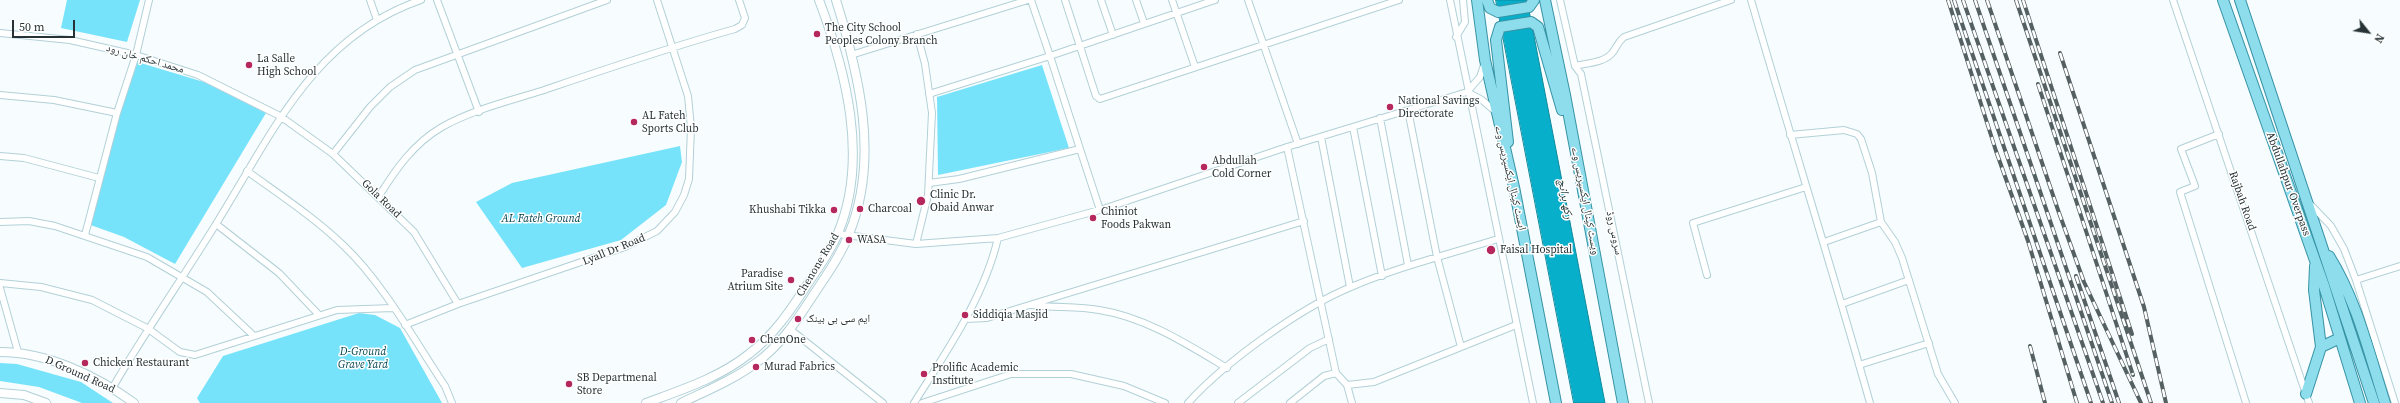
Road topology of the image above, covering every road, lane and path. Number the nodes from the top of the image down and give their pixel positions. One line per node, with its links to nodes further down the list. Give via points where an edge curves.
1 (149, 0): 41 (street)
2 (370, 0): 32 (street)
3 (421, 0): 32 (street)
4 (437, 0): 42 (street)
5 (607, 0): 42 (street)
6 (657, 0): 40 (street, Lyall Dr Road)
7 (739, 0): 40 (street, via 745,18 742,25)
8 (819, 0): 80 (street, Chenone Road, via 839,59 852,140 850,192)
9 (836, 0): 43 (street, Chenone Road)
10 (1028, 0): 35 (street)
11 (1031, 0): 44 (street)
12 (1065, 0): 39 (street)
13 (1101, 0): 36 (street)
14 (1136, 0): 33 (street)
15 (1172, 0): 31 (street)
16 (1214, 0): 31 (street)
17 (1248, 0): 38 (street)
18 (1400, 0): 38 (street)
19 (1450, 0): 37 (street)
20 (1463, 0): 37 (street, via 1465,22)
21 (1477, 0): 45 (main road, ایسٹ کینال ایکسپریس وے)
22 (1487, 0): 30 (main road, via 1490,8 1498,12)
23 (1545, 0): 68 (main road, ویسٹ کینال ایکسپریس وے)
24 (1560, 0): 46 (street, سروس روڈ)
25 (1731, 0): 46 (street, via 1624,37 1605,60)
26 (1751, 0): 59 (street)
27 (2173, 0): 58 (street, Rajbah Road)
28 (2223, 0): 88 (main road, Abdullahpur Overpass)
29 (2240, 0): 73 (main road, Abdullahpur Overpass)
30 (1531, 4)
31 (1176, 13): 33 (street); 47 (street)
32 (377, 20): 55 (street, via 362,28 329,55)
33 (1144, 23): 36 (street)
34 (0, 33): 41 (street, محمد احكم خان رود, via 70,40)
35 (918, 34): 43 (street); 49 (street)
36 (1113, 35): 39 (street)
37 (1456, 37): 48 (street)
38 (1264, 44): 47 (street); 61 (street)
39 (1080, 46): 44 (street); 47 (street, via 1096,96 1100,99)
40 (672, 47): 53 (street); 100 (street, Lyall Dr Road, via 688,96 691,162 684,195 668,221 641,241 626,247)
41 (136, 55): 52 (street); 55 (street, محمد احكم خان رود, via 224,86)
42 (456, 55): 53 (street); 64 (street, via 416,70 390,87 370,107)
43 (851, 55): 81 (street, Chenone Road, via 860,96 865,156 863,181)
44 (1050, 56): 49 (street); 63 (street)
45 (1485, 60): 48 (street, via 1480,77); 54 (main road, ایسٹ کینال ایکسپریس وے)
46 (1575, 66): 141 (street, سروس روڈ, via 1581,74)
47 (1194, 67)
48 (1467, 92): 51 (street); 54 (street); 83 (street, via 1480,143)
49 (929, 94): 69 (street, via 932,113)
50 (0, 95): 52 (street, via 54,100)
51 (1408, 110): 56 (street); 87 (street)
52 (117, 112): 67 (street)
53 (479, 112): 72 (street, via 442,127 421,142 402,161)
54 (1496, 112): 70 (main road, ایسٹ کینال ایکسپریس وے)
55 (280, 116): 64 (street, Gola Road); 66 (street)
56 (1380, 118): 57 (street); 89 (street)
57 (1353, 127): 60 (street); 93 (street)
58 (2219, 134): 124 (street, Rajbah Road); 144 (street, via 2181,149 2195,186 2180,192)
59 (1790, 135): 71 (street); 77 (street, via 1844,130 1857,134 1872,173)
60 (1321, 137): 61 (street); 97 (street)
61 (1298, 144): 62 (street)
62 (1287, 147): 74 (street); 75 (street)
63 (1080, 149): 69 (street, via 959,179); 74 (street)
64 (333, 154): 72 (street, Gola Road)
65 (0, 156): 67 (street, via 24,158)
66 (248, 171): 78 (street); 103 (street, via 344,246)
67 (99, 178): 79 (street)
68 (1581, 179): 70 (main road, via 1540,30 1532,22 1500,27 1496,40); 140 (main road, ویسٹ کینال ایکسپریس وے)
69 (929, 183): 86 (street)
70 (1514, 187): 139 (main road, ایسٹ کینال ایکسپریس وے)
71 (1806, 188): 85 (street); 91 (street, via 1693,223)
72 (379, 196): 100 (street, Gola Road, via 414,232)
73 (2306, 200): 84 (main road, Abdullahpur Overpass); 95 (street, via 2331,226 2344,249)
74 (1100, 210): 82 (street)
75 (1304, 221): 99 (street); 102 (street)
76 (0, 222): 79 (street, via 30,221)
77 (1881, 222): 85 (street); 94 (street, via 1895,242)
78 (216, 224): 92 (street); 104 (street, via 279,273)
79 (84, 234): 92 (street, via 147,257)
80 (838, 234): 81 (street); 128 (street, Chenone Road, via 782,323 749,354 724,370)
81 (849, 235): 86 (street); 109 (street, Chenone Road)
82 (998, 238): 86 (street); 105 (street, via 987,273)
83 (1498, 239): 87 (street); 107 (street)
84 (2320, 240): 146 (main road, Abdullahpur Overpass); 147 (main road, via 2342,275)
85 (1824, 242): 101 (street)
86 (916, 244)
87 (1437, 257): 89 (street); 114 (street)
88 (2315, 260): 111 (main road, Abdullahpur Overpass); 115 (main road, via 2314,290)
89 (1408, 265): 93 (street)
90 (2400, 266): 95 (street)
91 (1707, 275)
92 (182, 276): 108 (street); 110 (street, via 220,302)
93 (1382, 276): 97 (street)
94 (1909, 280): 101 (street); 113 (street)
95 (2356, 280): 148 (street)
96 (0, 283): 108 (street, via 41,287 92,300)
97 (1350, 287): 99 (street)
98 (0, 288): 117 (street)
99 (1320, 302): 112 (street); 119 (street, via 1262,340)
100 (458, 304): 106 (street, Lyall Dr Road)
101 (1842, 304): 118 (street)
102 (1030, 305): 105 (street, via 987,318); 119 (street, via 1099,310 1133,318 1180,340)
103 (393, 308): 104 (street, via 356,308); 106 (street)
104 (319, 315): 110 (street)
105 (965, 319): 131 (street)
106 (405, 325): 127 (street, via 446,386)
107 (1516, 325): 114 (street); 138 (street)
108 (147, 328): 110 (street, via 180,352 195,355); 122 (street)
109 (791, 330): 129 (street, Chenone Road, via 755,364); 130 (street)
110 (254, 336)
111 (2340, 338): 115 (main road); 145 (main road, Abdullahpur Overpass)
112 (1329, 339): 120 (street); 135 (street, via 1310,348)
113 (1929, 343): 118 (street); 143 (street, via 1938,374)
114 (1461, 347): 121 (street, via 1374,382)
115 (2321, 347): 124 (main road)
116 (0, 352): 117 (street, D Ground Road)
117 (18, 352): 122 (street, D Ground Road, via 56,362)
118 (1859, 365): 142 (street)
119 (1226, 368): 134 (street)
120 (1336, 373): 121 (street); 136 (street, via 1324,376)
121 (1347, 385): 137 (street)
122 (113, 387): 126 (street, D Ground Road)
123 (0, 393): 125 (street, via 24,396)
124 (2308, 399)
125 (46, 403)
126 (134, 403)
127 (452, 403)
128 (646, 403)
129 (681, 403)
130 (883, 403)
131 (914, 403)
132 (922, 403): 133 (street, via 1011,374 1071,374 1124,386)
133 (1165, 403)
134 (1188, 403)
135 (1238, 403)
136 (1290, 403)
137 (1352, 403)
138 (1533, 403)
139 (1556, 403)
140 (1623, 403)
141 (1649, 403)
142 (1870, 403)
143 (1955, 403)
144 (2246, 403)
145 (2360, 403)
146 (2374, 403)
147 (2385, 403)
148 (2395, 403)

